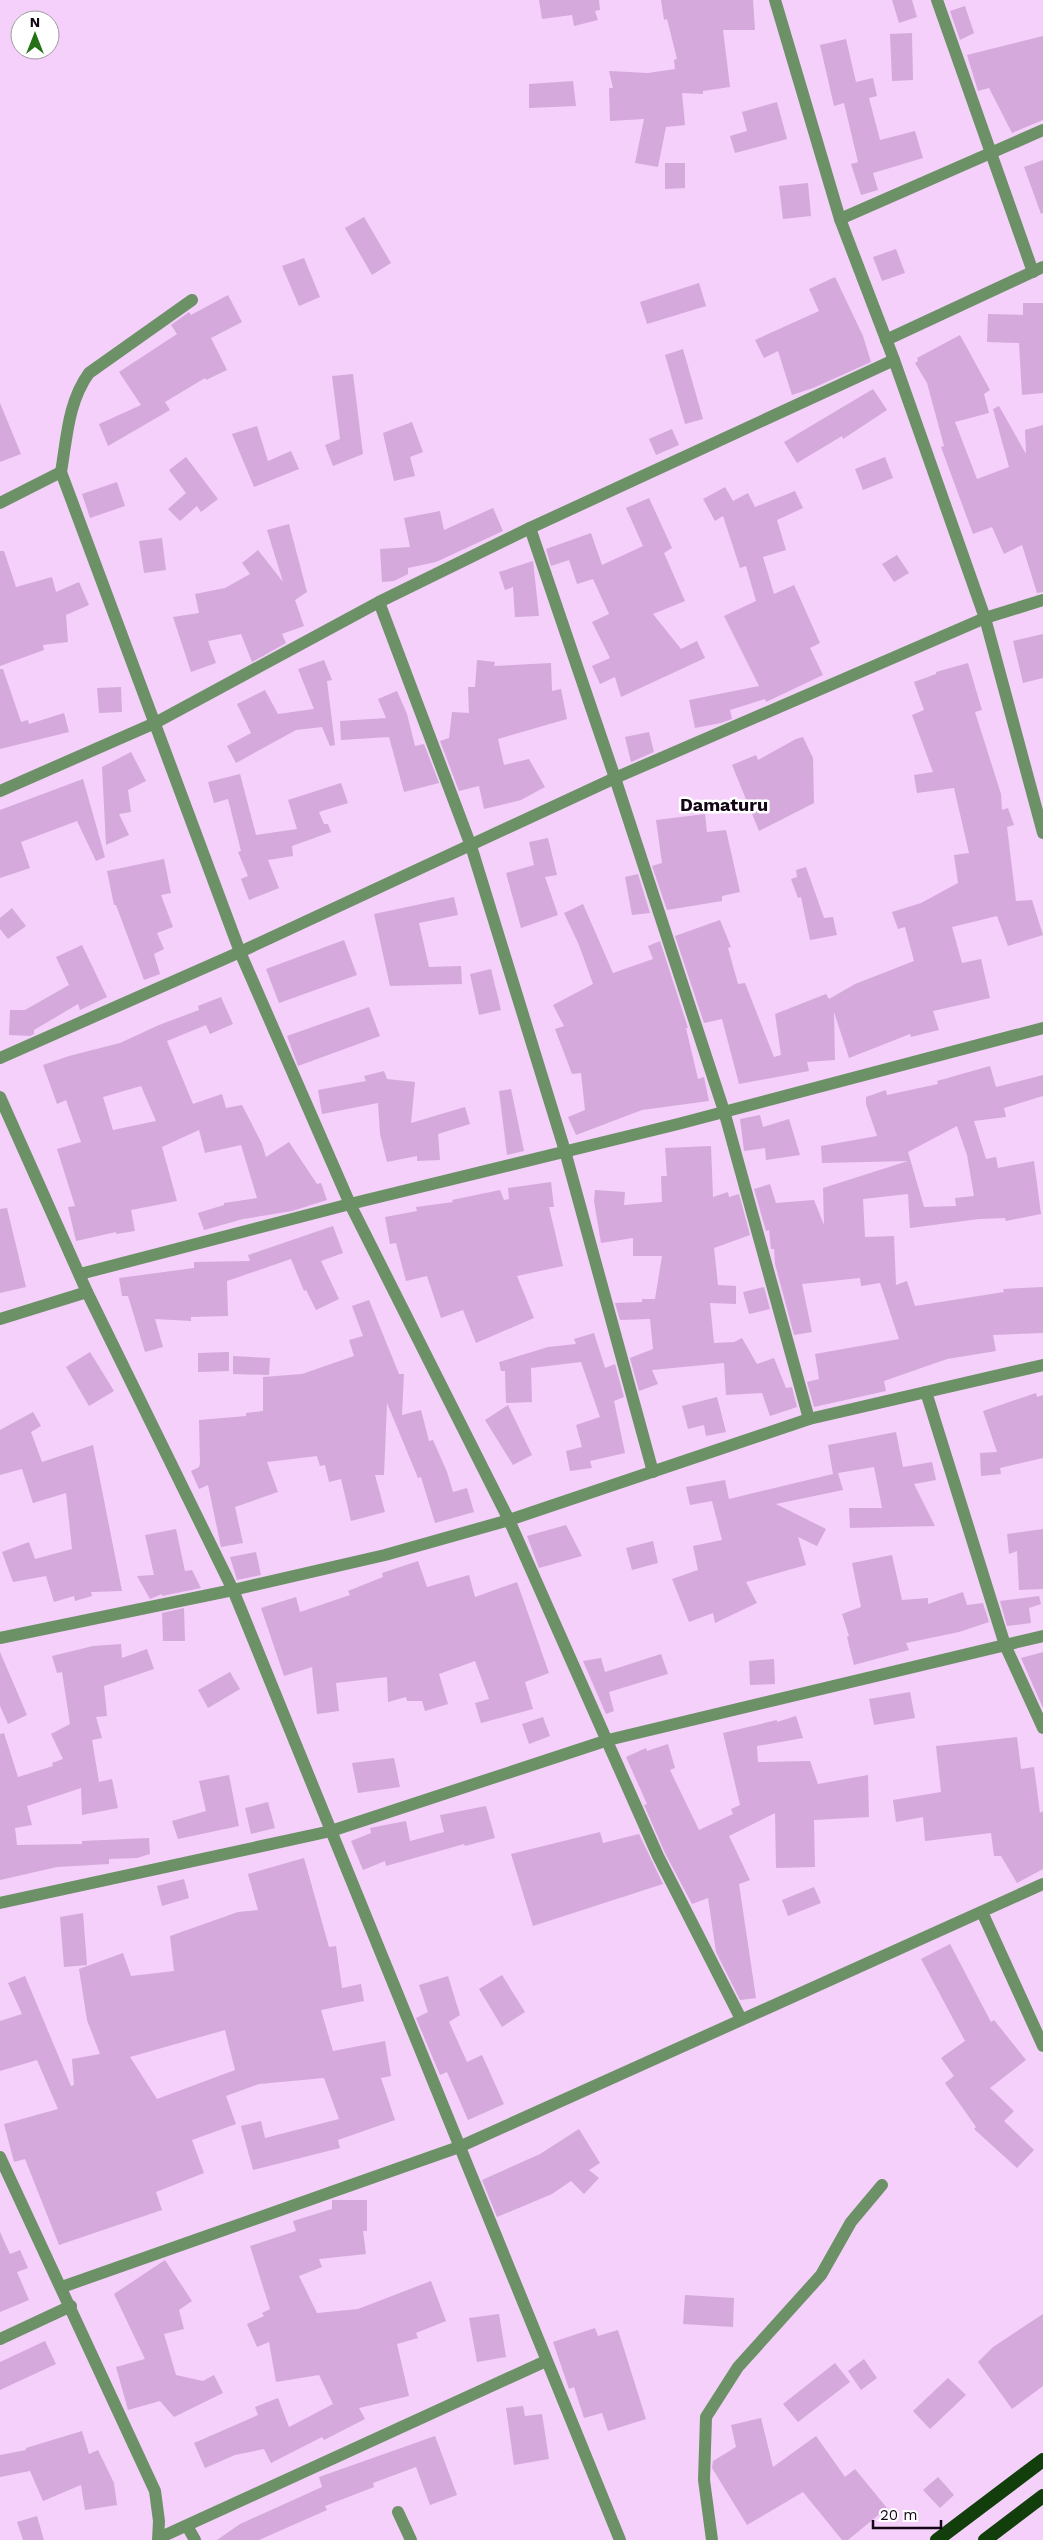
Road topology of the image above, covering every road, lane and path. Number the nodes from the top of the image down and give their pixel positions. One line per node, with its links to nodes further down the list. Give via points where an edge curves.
1 (776, 0): 5 (street)
2 (937, 0): 4 (street)
3 (1043, 130): 4 (street)
4 (991, 154): 5 (street); 6 (street)
5 (840, 219): 8 (street)
6 (1038, 269): 8 (street)
7 (192, 300): 10 (street, via 89,373 78,389 72,408)
8 (886, 340): 9 (street)
9 (894, 360): 12 (street); 15 (street)
10 (61, 472): 11 (street); 16 (street)
11 (0, 503)
12 (530, 528): 14 (street); 17 (street)
13 (1043, 600): 15 (street)
14 (379, 602): 16 (street); 20 (street)
15 (985, 618): 17 (street); 19 (street)
16 (154, 723): 18 (street); 21 (street)
17 (615, 778): 20 (street); 25 (street)
18 (0, 791)
19 (1043, 833)
20 (471, 846): 21 (street); 26 (street)
21 (240, 952): 23 (street); 27 (street)
22 (1043, 1028): 25 (street)
23 (0, 1058)
24 (0, 1097): 28 (street)
25 (724, 1111): 26 (street); 33 (street)
26 (565, 1151): 27 (street); 34 (street)
27 (350, 1204): 28 (street); 35 (street)
28 (80, 1274): 29 (street)
29 (88, 1292): 30 (street); 36 (street)
30 (0, 1319)
31 (1043, 1365): 32 (street)
32 (926, 1392): 33 (street); 39 (street)
33 (809, 1419): 34 (street)
34 (653, 1472): 35 (street)
35 (509, 1520): 36 (street, via 385,1555); 41 (street)
36 (233, 1590): 38 (street); 42 (street)
37 (1043, 1636): 39 (street)
38 (0, 1638)
39 (1005, 1645): 40 (street); 41 (street)
40 (1043, 1728)
41 (608, 1740): 42 (street); 46 (street, via 658,1856)
42 (331, 1831): 44 (street); 48 (street)
43 (1043, 1884): 45 (street)
44 (0, 1903)
45 (982, 1912): 46 (street); 47 (street)
46 (741, 2019): 48 (street)
47 (1043, 2046)
48 (459, 2147): 51 (street); 54 (street)
49 (0, 2157): 51 (street)
50 (882, 2185): 63 (street, via 851,2222 821,2275 738,2367 706,2417 704,2480)
51 (62, 2288): 52 (street)
52 (71, 2306): 53 (street); 59 (street, via 155,2491)
53 (0, 2339)
54 (546, 2361): 58 (street); 62 (street)
55 (1043, 2460): 64 (highway)
56 (1043, 2496): 65 (highway)
57 (398, 2512): 61 (street)
58 (187, 2526): 59 (street); 60 (street)
59 (159, 2539)
60 (195, 2540)
61 (411, 2540)
62 (620, 2540)
63 (712, 2540)
64 (937, 2540)
65 (985, 2540)

